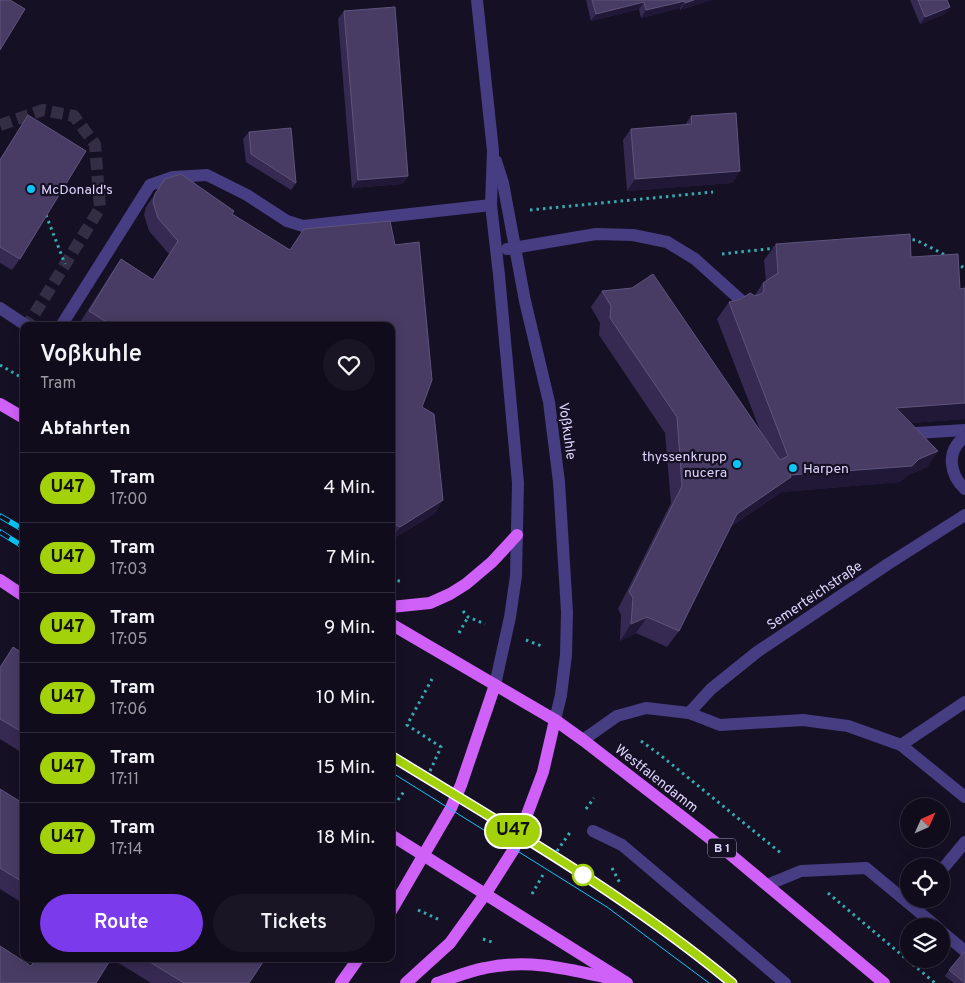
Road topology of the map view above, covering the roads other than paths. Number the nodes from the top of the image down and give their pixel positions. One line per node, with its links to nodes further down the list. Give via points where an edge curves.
1 (477, 0): 2 (street, Voßkuhle)
2 (493, 151): 3 (street, Voßkuhle); 4 (street, Voßkuhle, via 503,182)
3 (491, 205): 5 (street, Voßkuhle); 9 (street, via 303,226 287,221 247,195 207,175 173,177 150,185)
4 (515, 247): 5 (street); 6 (street, via 596,234 633,235 667,242 695,259); 25 (street, Voßkuhle, via 549,402 559,482 568,612 566,655)
5 (497, 250): 17 (street, Voßkuhle, via 518,483)
6 (745, 304)
7 (0, 308): 8 (street)
8 (21, 322)
9 (63, 322)
10 (0, 404): 11 (main road)
11 (20, 416)
12 (965, 430): 13 (street)
13 (916, 433)
14 (965, 437): 15 (street, via 955,449 951,466 957,481)
15 (965, 489)
16 (965, 515): 24 (street, Semerteichstraße, via 757,652 711,689)
17 (517, 536): 20 (main road, via 492,562 450,594 430,603); 22 (street, Voßkuhle, via 516,576)
18 (0, 580): 19 (main road)
19 (20, 593)
20 (395, 606)
21 (395, 626): 22 (main road, Westfalendamm / B 1)
22 (495, 685): 25 (main road, Westfalendamm / B 1); 32 (main road, via 461,786)
23 (965, 702): 27 (street)
24 (689, 713): 26 (street, via 646,708 617,716); 27 (street, via 720,725 803,720 848,726)
25 (555, 720): 26 (main road, Westfalendamm / B 1); 36 (main road, via 543,772 514,849)
26 (583, 740): 34 (main road, Westfalendamm / B 1)
27 (900, 745): 28 (street)
28 (965, 797)
29 (593, 831): 47 (street, via 622,845)
30 (395, 837): 32 (main road)
31 (965, 842): 33 (street)
32 (424, 855): 36 (main road); 37 (main road)
33 (950, 860)
34 (767, 885): 35 (street, via 801,871 866,868); 48 (main road, Westfalendamm / B 1)
35 (900, 892)
36 (486, 893): 44 (main road, via 450,943); 46 (main road)
37 (395, 904)
38 (920, 908): 39 (street)
39 (929, 918)
40 (950, 938): 41 (street)
41 (965, 951)
42 (356, 962): 43 (main road)
43 (341, 983)
44 (406, 983)
45 (437, 983): 46 (main road, via 482,968 528,963)
46 (627, 983)
47 (785, 983)
48 (884, 983)

